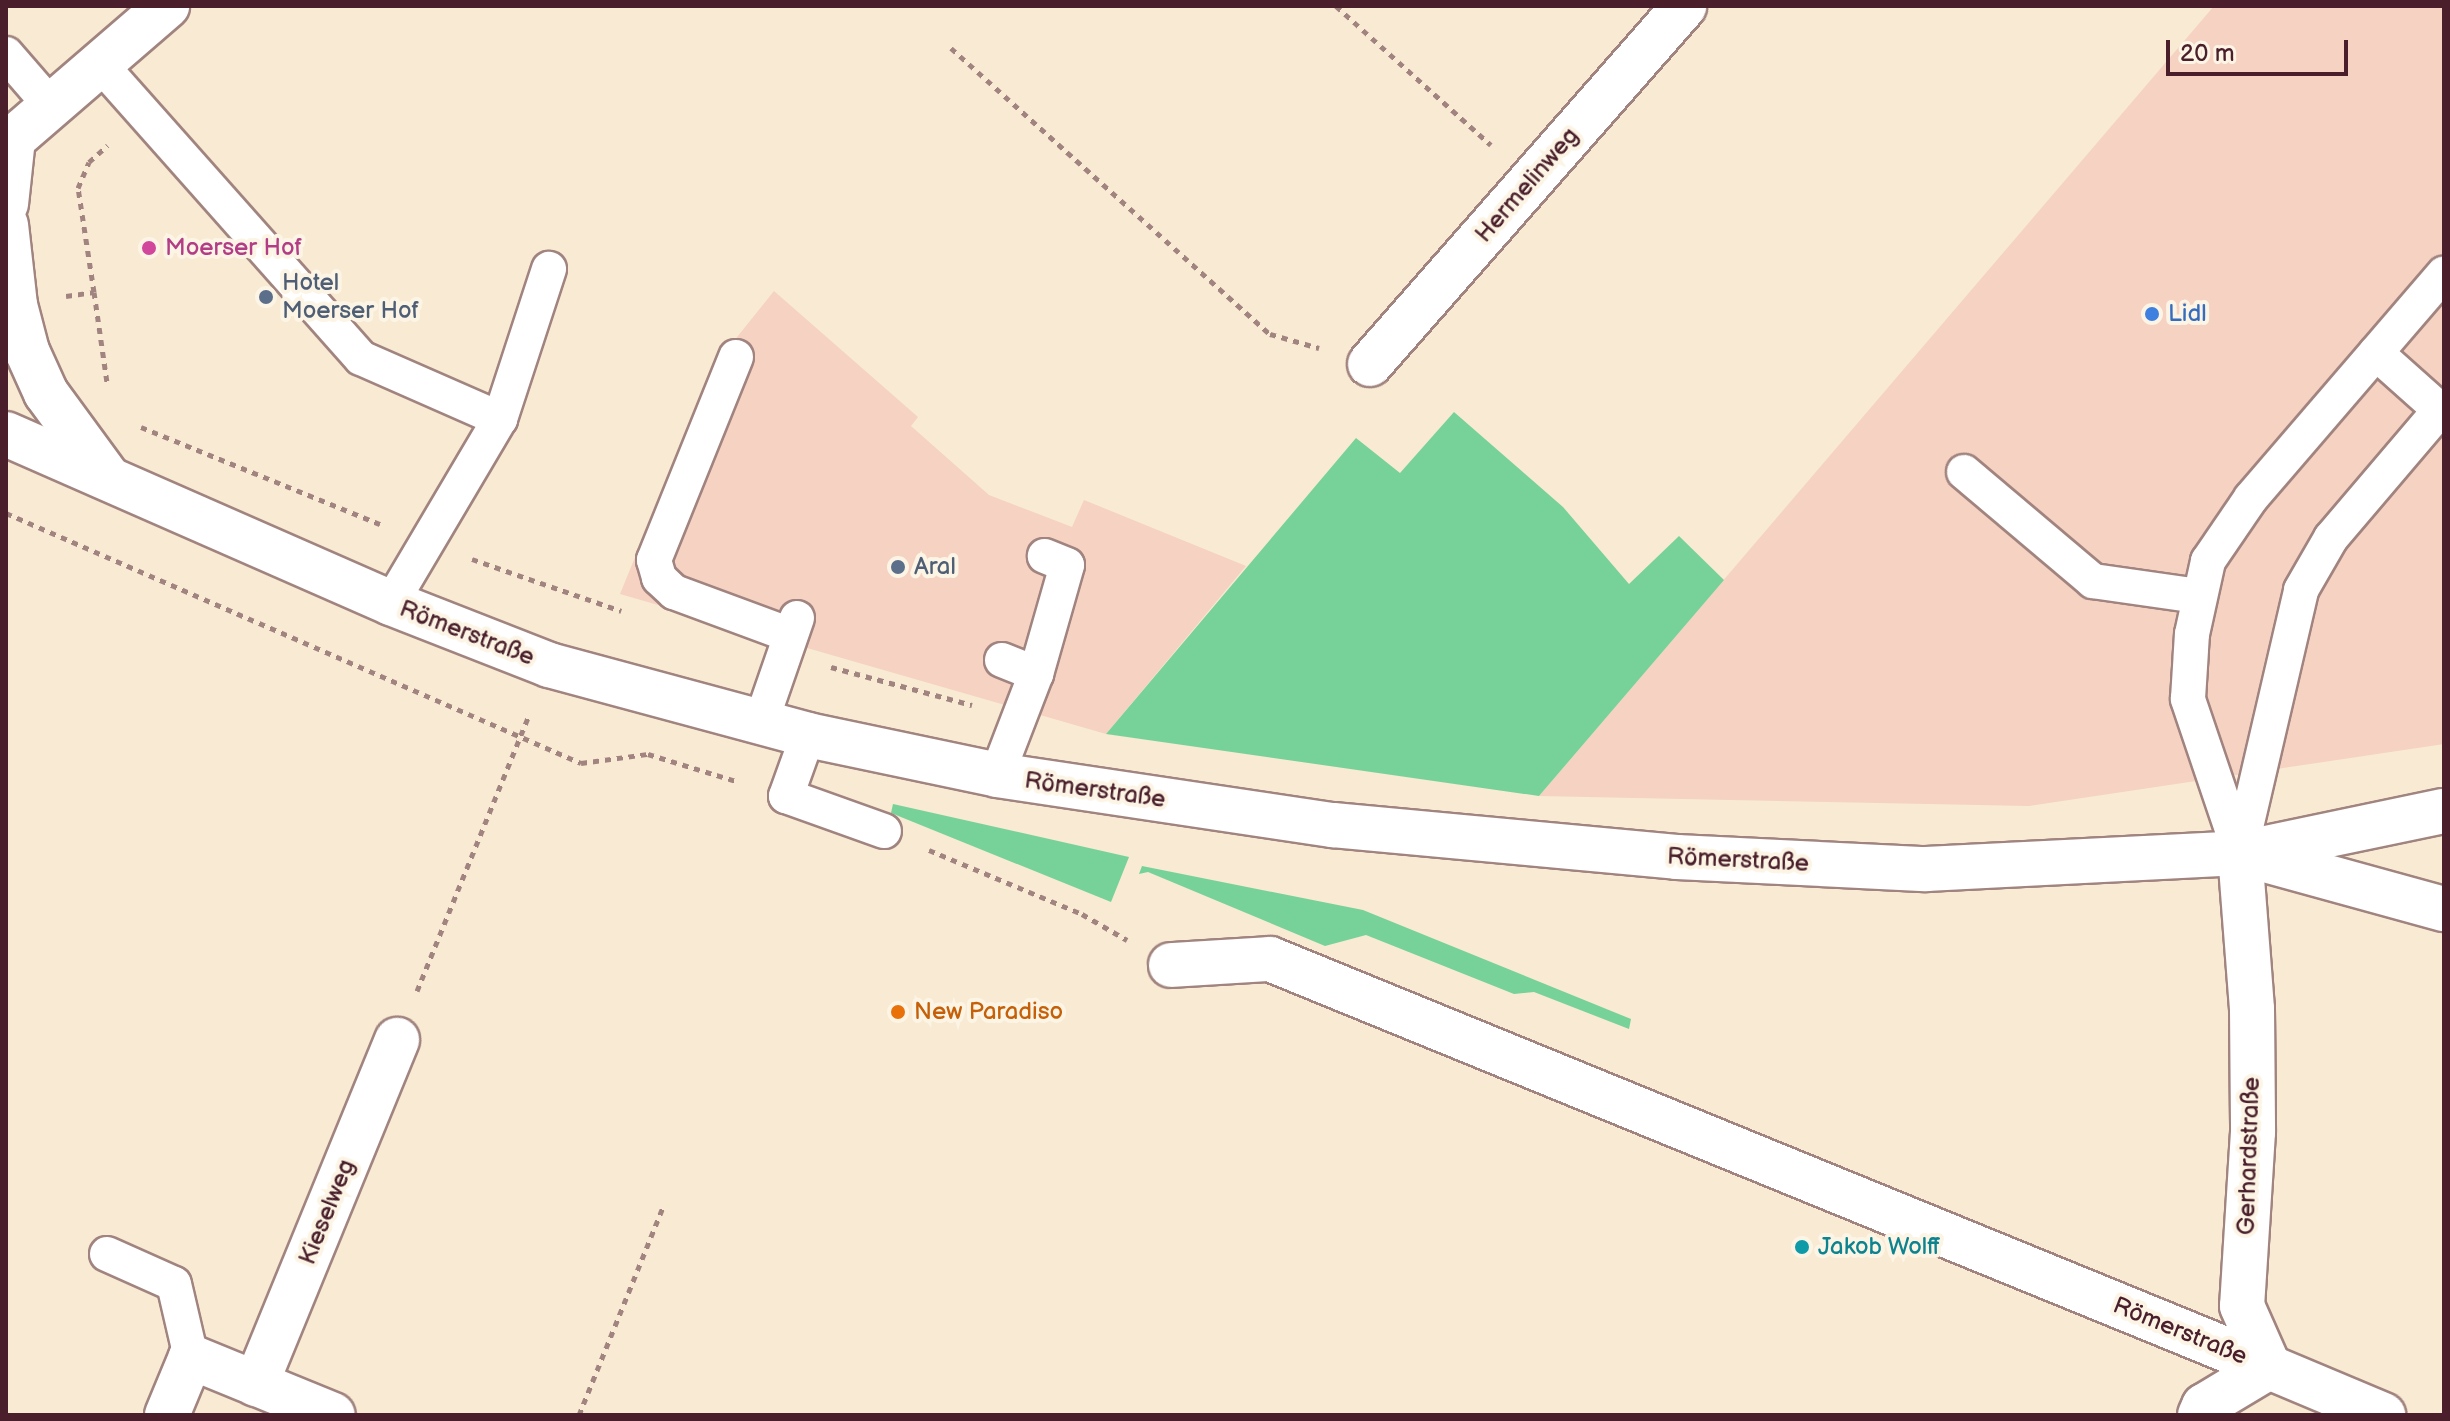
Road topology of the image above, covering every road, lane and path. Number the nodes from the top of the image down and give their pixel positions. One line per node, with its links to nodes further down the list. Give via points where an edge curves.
1 (167, 6): 6 (main road)
2 (1336, 6): 10 (path)
3 (1684, 6): 10 (main road, Hermelinweg)
4 (951, 48): 19 (path, via 1270,334)
5 (6, 54): 7 (lane)
6 (100, 64): 7 (main road); 8 (lane)
7 (51, 106): 9 (main road)
8 (144, 113): 15 (path, via 89,162 78,188); 21 (lane, via 361,358)
9 (10, 142): 11 (main road)
10 (1531, 181): 19 (main road, Hermelinweg)
11 (6, 204)
12 (6, 225): 16 (main road)
13 (549, 269): 21 (lane)
14 (2444, 274): 17 (lane)
15 (94, 292): 16 (path); 20 (path)
16 (15, 305): 25 (main road, via 46,393)
17 (2376, 353): 29 (lane, via 2225,530); 44 (lane, via 2440,410 2331,538 2301,590)
18 (736, 357): 32 (lane, via 654,560 659,578 674,592)
19 (1370, 364)
20 (108, 389)
21 (500, 419): 27 (lane)
22 (137, 425): 27 (path)
23 (6, 434): 25 (main road, Römerstraße)
24 (1964, 472): 29 (lane, via 2093,581)
25 (107, 477): 30 (main road, Römerstraße)
26 (6, 513): 39 (path)
27 (427, 543): 30 (lane); 31 (path)
28 (1045, 556): 35 (lane, via 1067,565)
29 (2198, 596): 44 (lane, via 2188,699)
30 (391, 603): 34 (main road, Römerstraße)
31 (636, 615)
32 (790, 636): 36 (path); 37 (lane)
33 (1002, 660): 35 (lane)
34 (549, 665): 37 (main road, Römerstraße); 39 (path)
35 (1036, 674): 36 (lane)
36 (1019, 717): 40 (lane)
37 (761, 722): 38 (main road, Römerstraße)
38 (808, 735): 40 (main road, Römerstraße); 41 (lane)
39 (521, 736): 41 (path, via 581,763 648,754); 47 (path)
40 (997, 775): 44 (main road, Römerstraße, via 1333,825 1677,857 1926,869)
41 (786, 796): 43 (lane)
42 (2444, 811): 44 (main road)
43 (884, 831): 46 (path, via 1082,914)
44 (2240, 853): 45 (main road); 51 (main road, Gerhardstraße, via 2253,1117 2242,1306)
45 (2444, 909)
46 (1171, 965): 51 (main road, Römerstraße, via 1270,959)
47 (397, 1040): 52 (main road, Kieselweg)
48 (663, 1207): 55 (path)
49 (107, 1254): 50 (lane, via 174,1284)
50 (191, 1357): 52 (main road); 53 (main road)
51 (2269, 1367): 56 (main road, via 2204,1406); 57 (main road, Römerstraße)
52 (256, 1384): 54 (main road)
53 (167, 1415)
54 (333, 1415)
55 (579, 1415)
56 (2200, 1415)
57 (2383, 1415)

